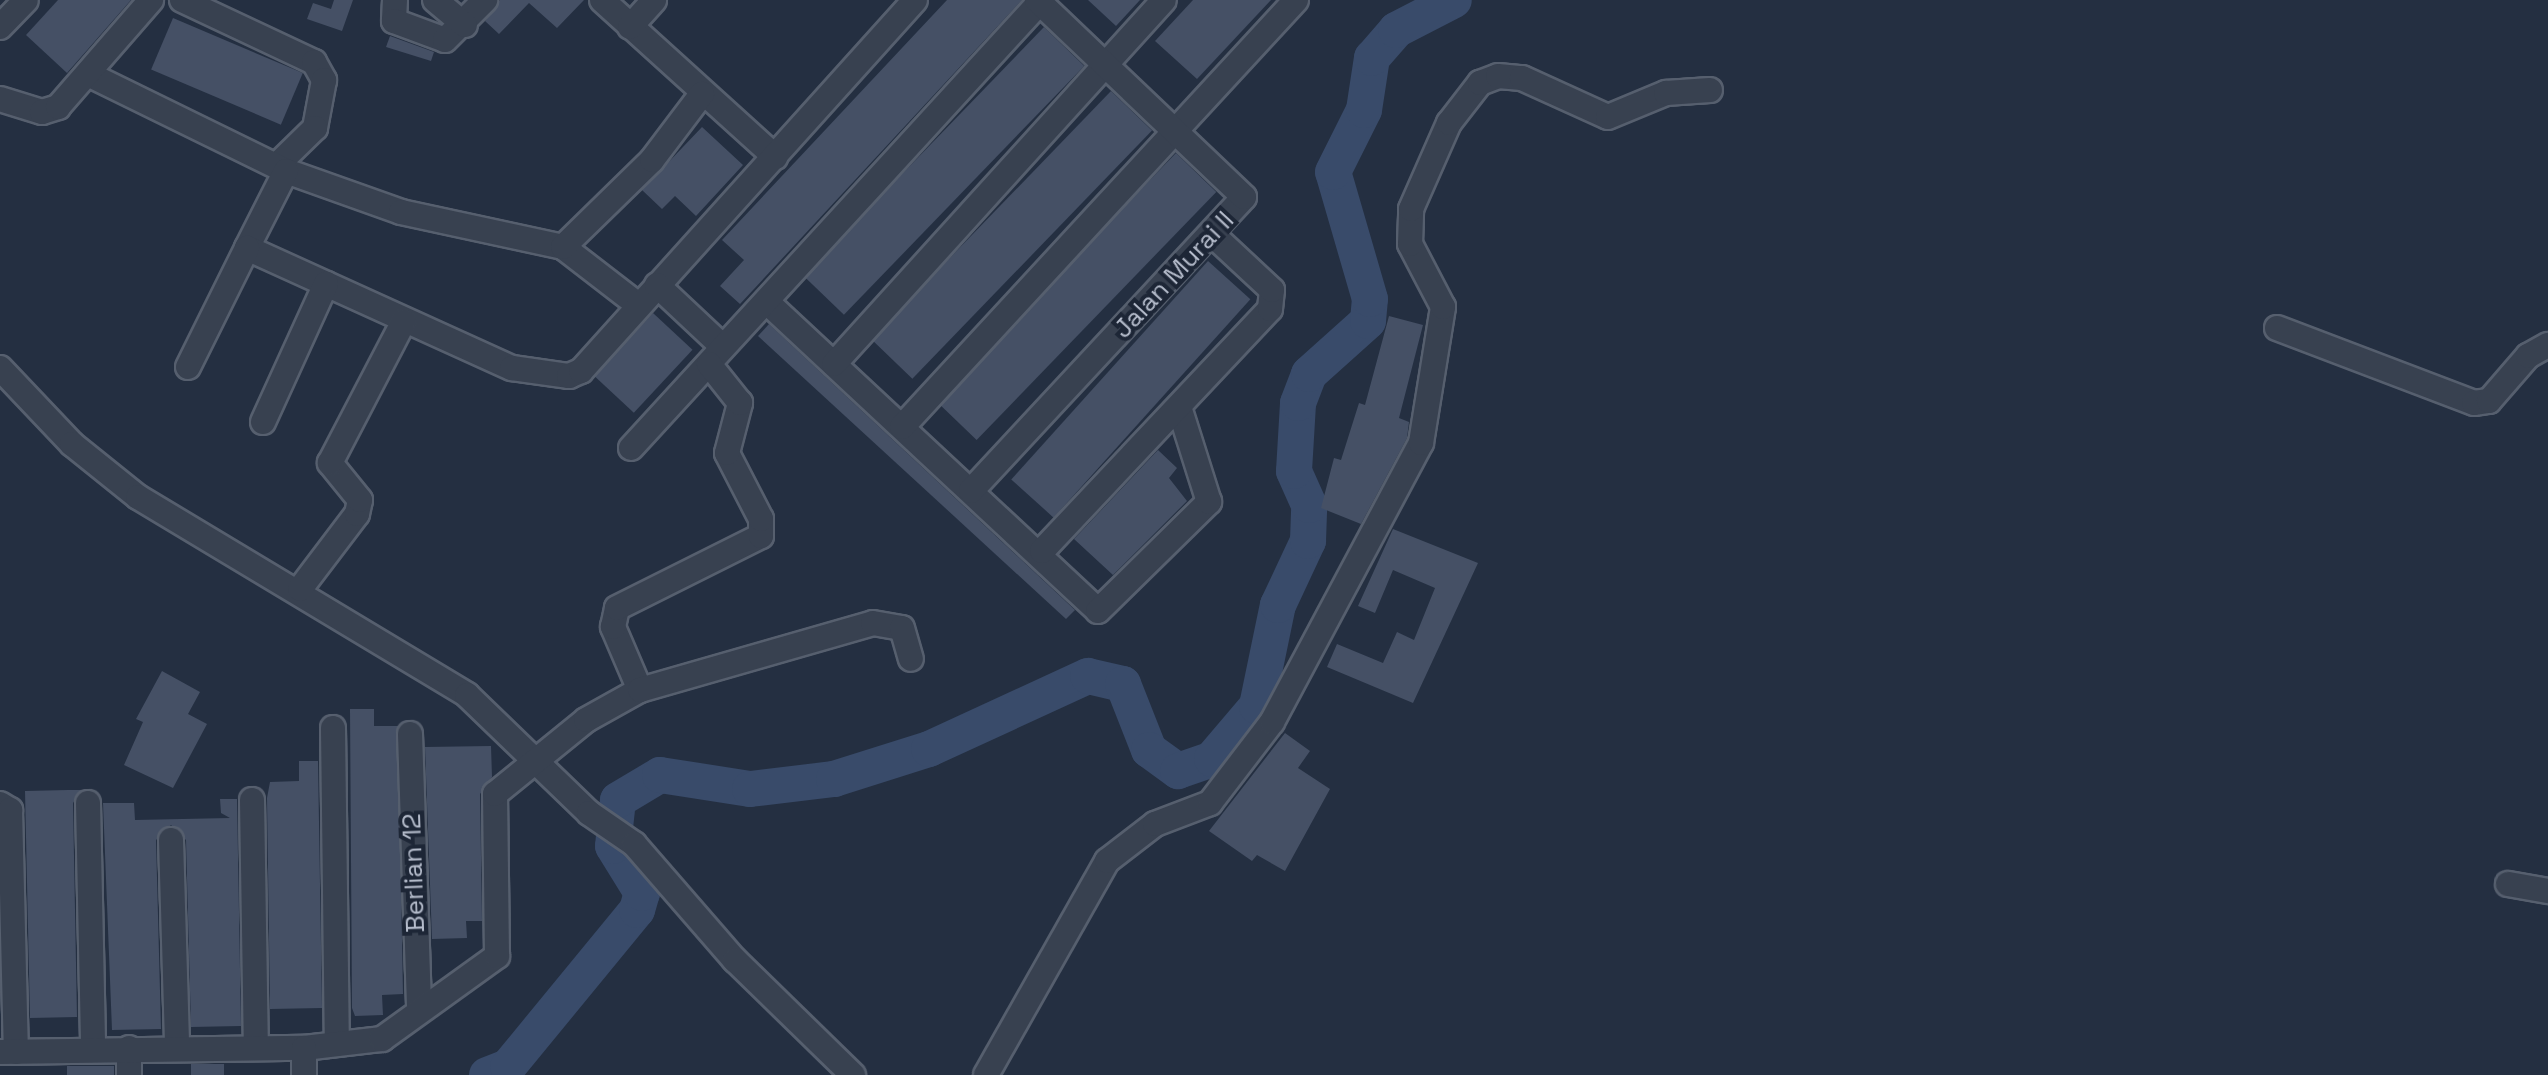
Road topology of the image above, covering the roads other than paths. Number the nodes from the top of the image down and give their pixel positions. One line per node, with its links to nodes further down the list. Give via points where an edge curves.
1 (26, 0): 14 (street)
2 (151, 0): 17 (street)
3 (182, 0): 23 (street, via 314,62 324,80 315,128)
4 (395, 0): 13 (street, via 394,21 421,32 450,39)
5 (435, 0): 13 (street)
6 (485, 0): 13 (street)
7 (602, 0): 15 (street)
8 (654, 0): 15 (street)
9 (1164, 0): 16 (street)
10 (1296, 0): 21 (street)
11 (1039, 1): 16 (street, Jalan Murai II); 29 (street)
12 (907, 3): 22 (street)
13 (465, 25)
14 (0, 27)
15 (630, 27): 19 (street)
16 (1107, 61): 21 (street, Jalan Murai II); 35 (street)
17 (92, 76): 20 (street, via 42,112); 23 (street)
18 (1710, 90): 68 (street, via 1666,93 1608,117 1522,78 1498,76 1480,83 1449,123 1411,209 1410,244 1443,307 1421,443 1272,722 1210,803 1155,824 1107,861)
19 (702, 94): 22 (street); 25 (street, via 652,160)
20 (0, 99)
21 (1173, 128): 24 (street, Jalan Murai II, via 1244,194); 40 (street)
22 (775, 157): 28 (street)
23 (281, 168): 25 (street, via 401,212); 26 (street)
24 (1214, 236): 38 (street, via 1272,290 1274,300); 42 (street, Jalan Murai II)
25 (563, 247): 30 (street)
26 (247, 248): 27 (street); 36 (street)
27 (326, 284): 31 (street); 39 (street)
28 (657, 285): 30 (street); 34 (street)
29 (768, 303): 34 (street); 35 (street)
30 (638, 305): 31 (street, via 581,371 554,378)
31 (404, 321): 44 (street, via 330,463 360,500 357,514)
32 (2277, 328): 33 (street, via 2474,403 2489,401 2528,356)
33 (2548, 345)
34 (715, 354): 41 (street); 46 (street, via 740,403 727,453 761,519 761,536 617,608 613,627)
35 (834, 364): 40 (street)
36 (188, 367)
37 (0, 368): 44 (street, via 72,444 138,497)
38 (1179, 407): 43 (street); 43 (street, via 1209,502 1101,611)
39 (263, 422)
40 (902, 427): 42 (street)
41 (631, 448)
42 (971, 491): 43 (street)
43 (1042, 551)
44 (300, 589): 49 (street, via 467,695)
45 (911, 659): 46 (street, via 902,628 873,623)
46 (640, 690): 49 (street)
47 (333, 728): 57 (street)
48 (410, 734): 56 (street, Berlian 12)
49 (535, 762): 56 (street, via 495,794 497,956); 67 (street, via 589,813 634,844 735,960)
50 (252, 800): 58 (street)
51 (88, 803): 62 (street)
52 (0, 804): 63 (street, via 10,810)
53 (171, 840): 60 (street)
54 (2508, 884): 55 (street)
55 (2548, 891)
56 (419, 1011): 57 (street, via 382,1039)
57 (337, 1044): 61 (street)
58 (256, 1046): 60 (street); 61 (street)
59 (129, 1048): 60 (street); 62 (street); 65 (street)
60 (177, 1048)
61 (304, 1048): 66 (street)
62 (93, 1050): 64 (street)
63 (8, 1052): 64 (street)
64 (48, 1063)
65 (129, 1075)
66 (304, 1075)
67 (853, 1075)
68 (986, 1075)

